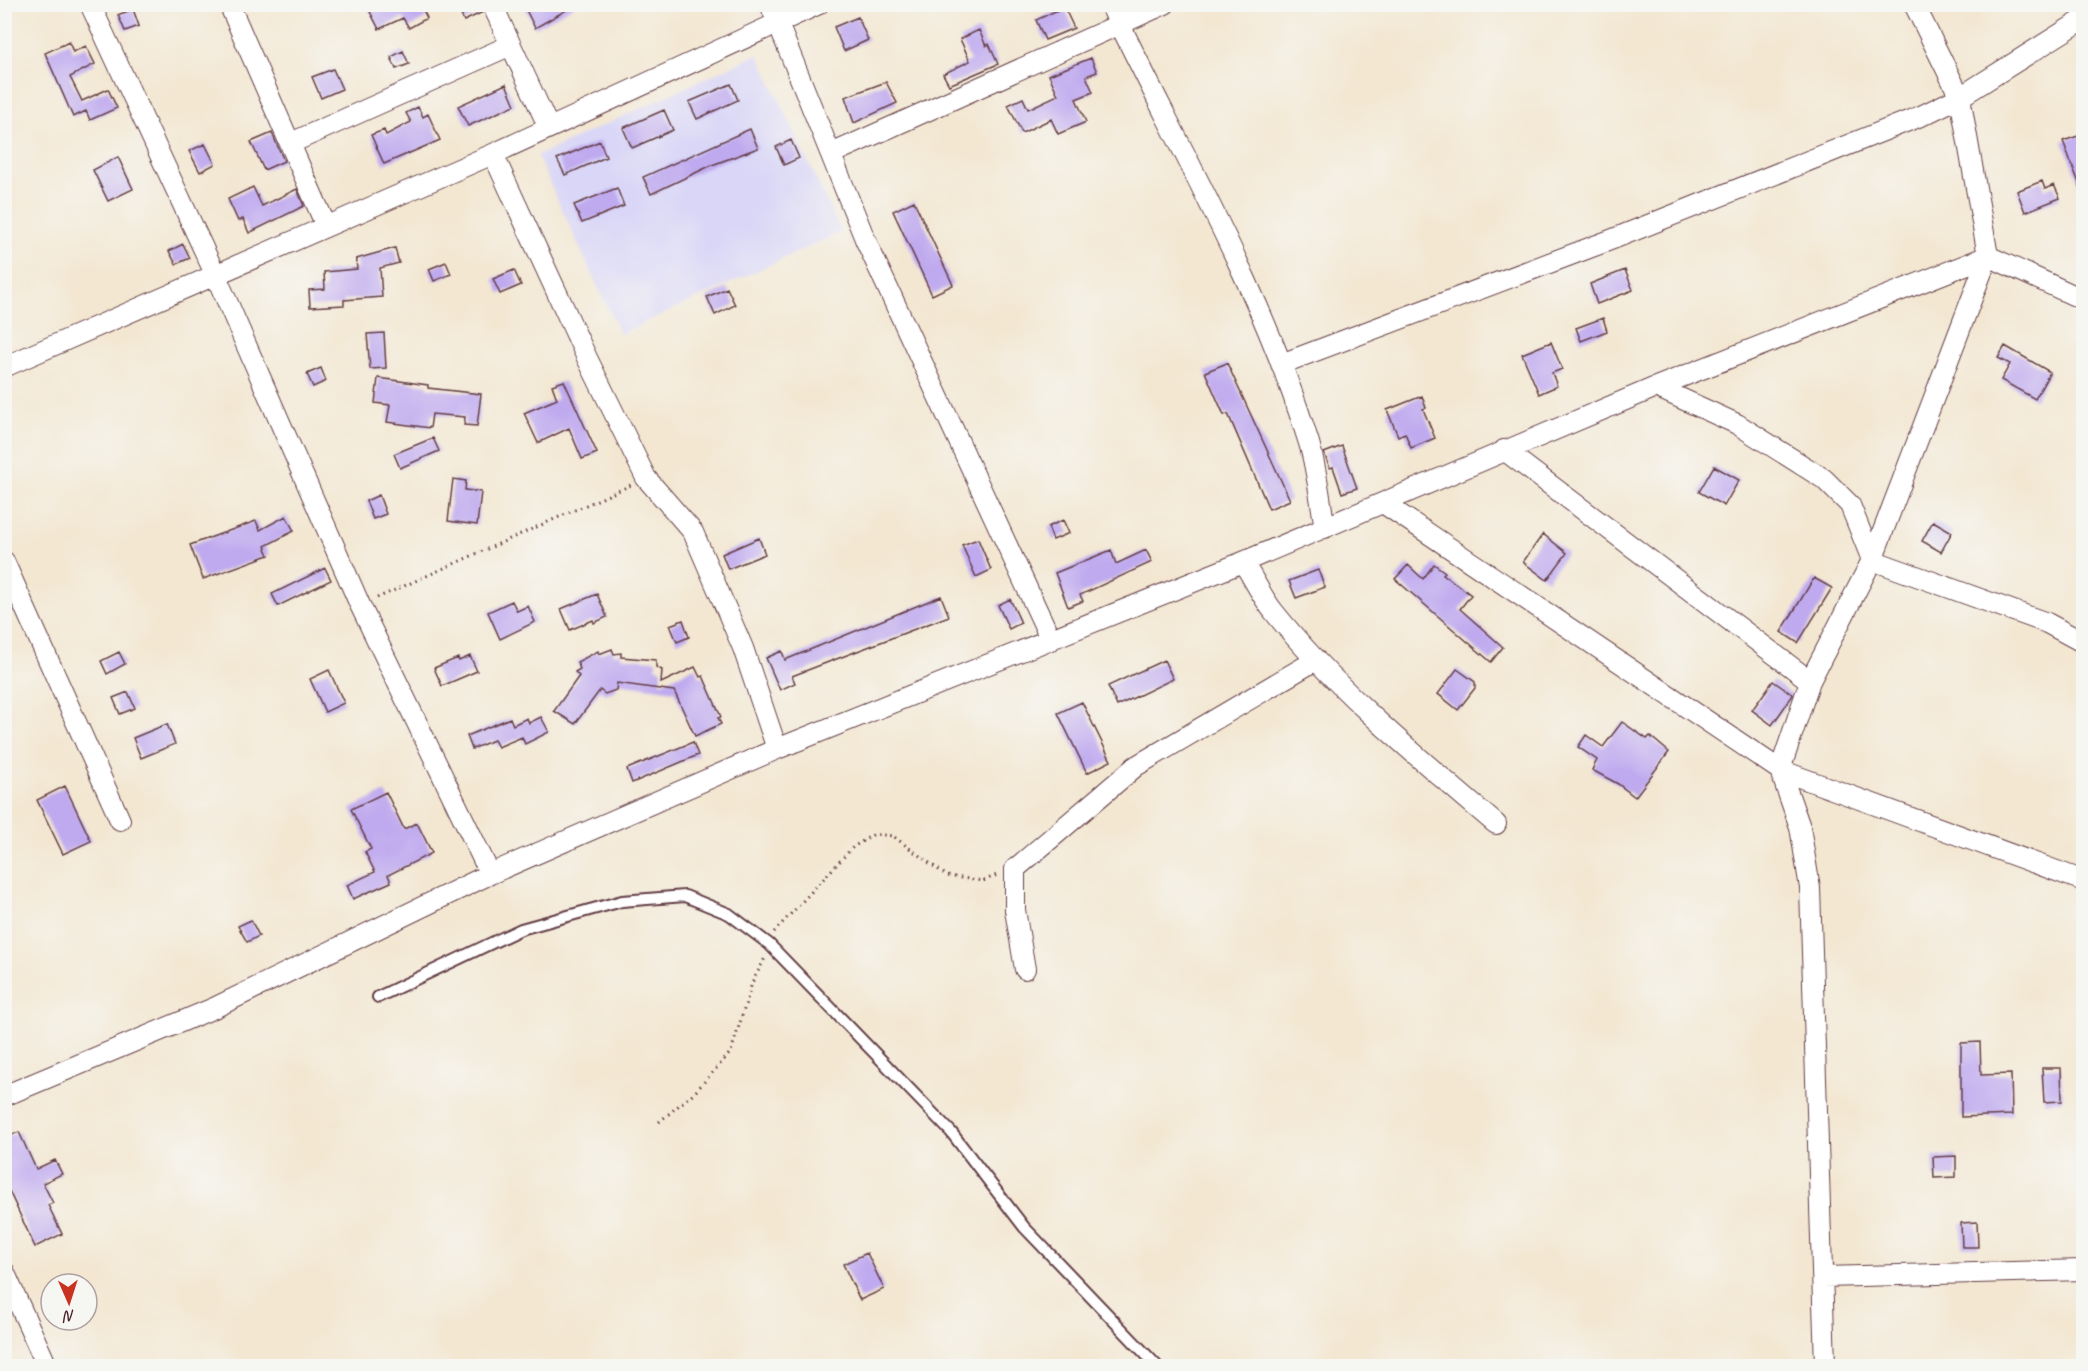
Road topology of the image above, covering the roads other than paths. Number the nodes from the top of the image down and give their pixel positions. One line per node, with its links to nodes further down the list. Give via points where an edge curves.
1 (90, 4): 20 (street)
2 (492, 4): 12 (street)
3 (770, 4): 10 (street)
4 (819, 4): 10 (street)
5 (1110, 4): 11 (street)
6 (1165, 4): 11 (street)
7 (1914, 4): 13 (street)
8 (235, 6): 15 (street)
9 (2084, 19): 13 (street)
10 (779, 23): 14 (street); 17 (street)
11 (1120, 25): 17 (street); 22 (street, via 1235,251)
12 (511, 45): 14 (street); 15 (street)
13 (1960, 97): 19 (street); 22 (street, via 1624,235)
14 (549, 128): 16 (street)
15 (291, 143): 18 (street)
16 (493, 154): 18 (street); 35 (street, via 646,478 693,532 743,648)
17 (831, 154): 31 (street, via 866,239)
18 (326, 226): 20 (street)
19 (1988, 256): 21 (street); 24 (street); 28 (street)
20 (216, 276): 23 (street); 39 (street, via 360,605)
21 (2084, 300)
22 (1281, 364): 27 (street, via 1310,445)
23 (4, 367)
24 (1656, 387): 25 (street); 28 (street, via 1737,424 1824,478 1850,505)
25 (1504, 450): 26 (street); 34 (street)
26 (1383, 502): 27 (street); 36 (street)
27 (1325, 528): 30 (street)
28 (1872, 560): 32 (street, via 2047,623); 34 (street)
29 (4, 561): 37 (street)
30 (1243, 562): 31 (street); 33 (street, via 1273,611)
31 (1051, 640): 35 (street)
32 (2084, 643)
33 (1316, 660): 38 (street, via 1390,733); 41 (street, via 1136,766 1016,868 1015,910)
34 (1810, 681): 36 (street)
35 (777, 749): 39 (street)
36 (1780, 770): 40 (street); 46 (street, via 1800,827 1810,888)
37 (120, 820)
38 (1496, 824)
39 (490, 874): 43 (street, via 214,1008)
40 (2084, 881)
41 (1025, 969)
42 (378, 997): 48 (lane, via 521,929 622,901 685,896 729,914 769,944 951,1132 1024,1227)
43 (4, 1096)
44 (2084, 1270): 46 (street)
45 (4, 1271): 47 (street)
46 (1824, 1277): 49 (street)
47 (47, 1366)
48 (1157, 1366)
49 (1826, 1366)

